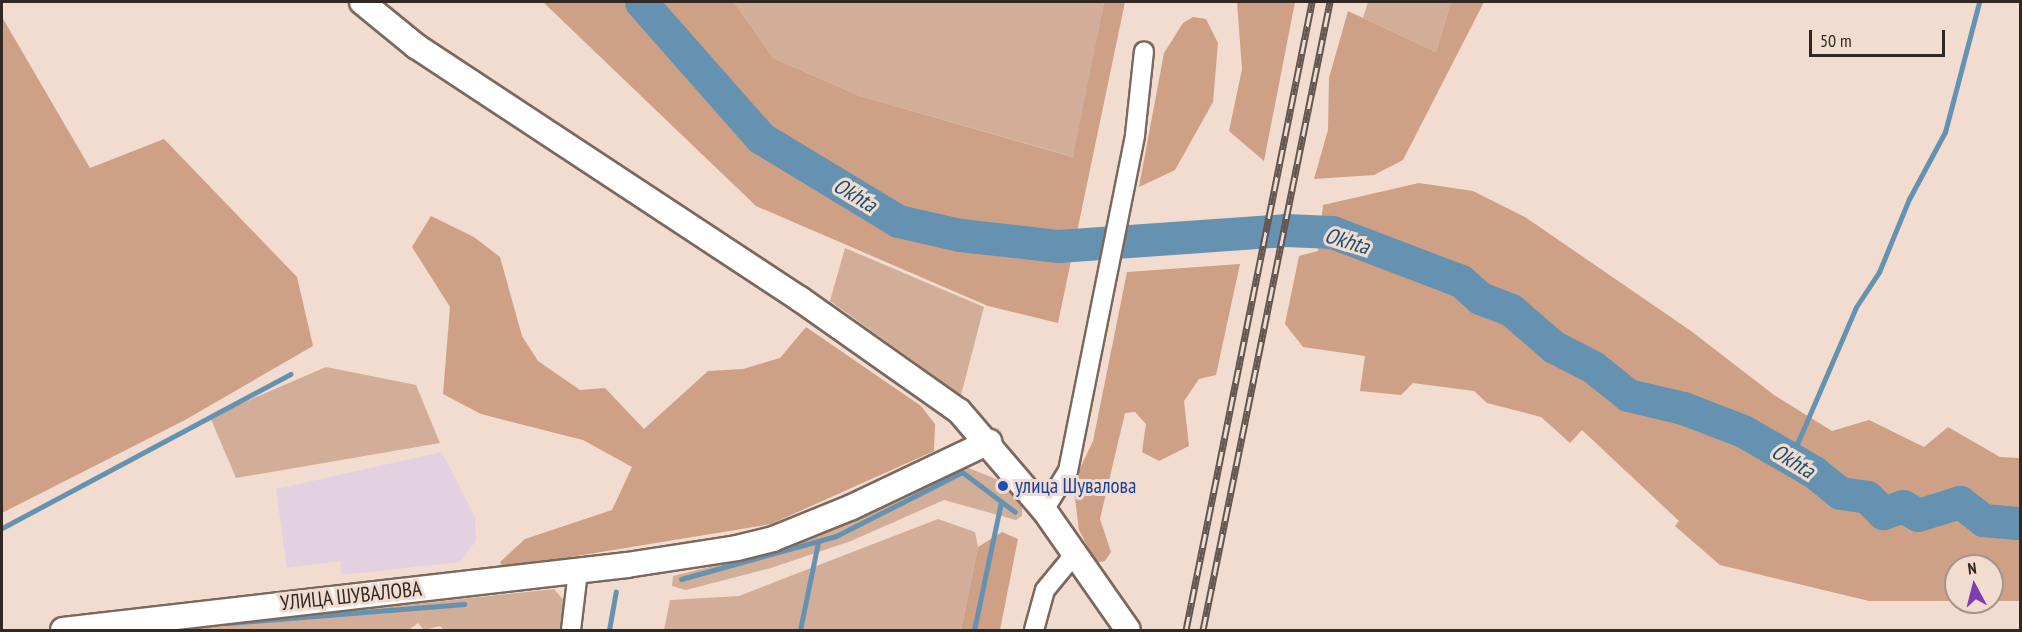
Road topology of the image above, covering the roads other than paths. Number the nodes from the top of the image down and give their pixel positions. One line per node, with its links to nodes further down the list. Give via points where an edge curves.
1 (362, 2): 3 (street, via 416,46 800,299 959,411)
2 (1144, 51): 4 (street, via 1135,135 1068,471)
3 (989, 442): 4 (street); 6 (street, УЛИЦА ШУВАЛОВА, via 773,539)
4 (1044, 510): 5 (street)
5 (1074, 555): 9 (street, via 1045,590); 10 (street)
6 (578, 571): 7 (street, УЛИЦА ШУВАЛОВА); 8 (street)
7 (63, 630)
8 (571, 630)
9 (1034, 630)
10 (1128, 630)

